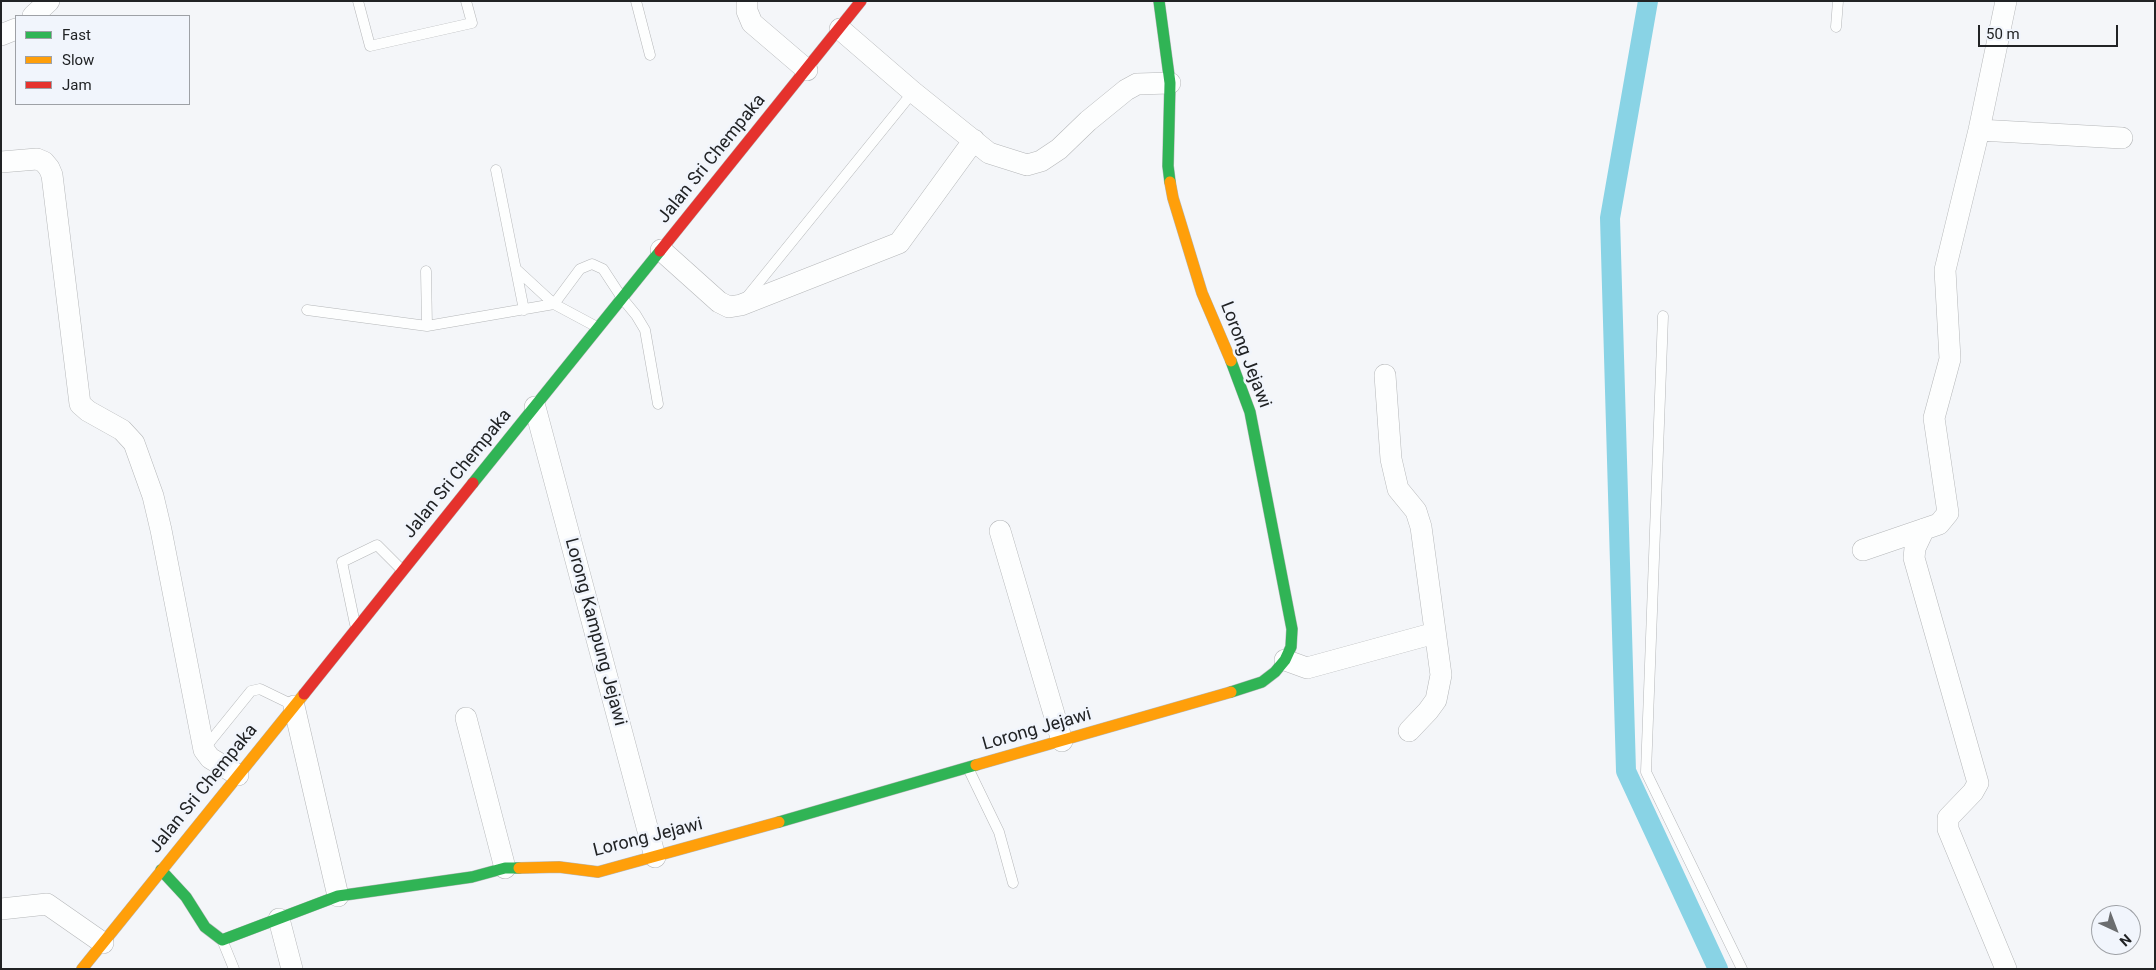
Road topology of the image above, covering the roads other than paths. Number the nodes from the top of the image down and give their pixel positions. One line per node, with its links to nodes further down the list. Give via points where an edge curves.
1 (49, 1): 10 (street)
2 (358, 1): 3 (lane, via 370,46 472,23)
3 (466, 1)
4 (636, 1): 15 (lane)
5 (747, 1): 16 (street, via 752,23)
6 (861, 1): 13 (street, Jalan Sri Chempaka)
7 (1159, 1): 17 (street, Lorong Jejawi)
8 (1838, 1): 11 (lane)
9 (2006, 1): 19 (street)
10 (34, 15)
11 (1836, 28)
12 (15, 29): 14 (street)
13 (840, 29): 16 (street, Jalan Sri Chempaka); 18 (street)
14 (1, 35)
15 (650, 55)
16 (807, 70): 24 (street, Jalan Sri Chempaka)
17 (1170, 83): 21 (street, via 1137,84 1126,90 1041,161 1027,165 994,155); 44 (street, Lorong Jejawi, via 1168,166 1173,198 1202,293 1250,412 1292,629 1291,647)
18 (913, 92): 21 (street); 29 (lane)
19 (1979, 130): 20 (street); 38 (street, via 1945,270 1950,359 1934,418 1948,513 1944,521)
20 (2122, 138)
21 (974, 140): 29 (street, via 899,243)
22 (1, 162): 49 (street, via 37,159 44,162 52,175 80,404 122,430 134,444 154,496)
23 (496, 170): 25 (lane)
24 (661, 250): 27 (street, Jalan Sri Chempaka); 29 (street, via 719,302 730,307)
25 (516, 269): 28 (lane); 31 (lane)
26 (426, 270): 33 (lane)
27 (622, 298): 28 (lane, via 603,269 592,264 580,269); 34 (street, Jalan Sri Chempaka); 36 (lane, via 644,330)
28 (554, 304): 31 (lane); 34 (lane)
29 (741, 305)
30 (307, 310): 33 (lane)
31 (524, 310): 33 (lane)
32 (1663, 316): 64 (lane, via 1646,772)
33 (427, 326)
34 (598, 328): 37 (street, Jalan Sri Chempaka)
35 (1385, 375): 43 (street, via 1390,458 1398,489 1416,511 1422,527)
36 (658, 404)
37 (535, 407): 41 (street, Jalan Sri Chempaka); 52 (street, Lorong Kampung Jejawi)
38 (1924, 529): 40 (street); 65 (street, via 1914,558 1978,783 1948,818 1948,829)
39 (1000, 531): 48 (street)
40 (1863, 550)
41 (403, 570): 42 (street, Jalan Sri Chempaka); 42 (lane, via 377,545 342,562)
42 (356, 629): 45 (street, Jalan Sri Chempaka)
43 (1434, 633): 44 (street, via 1307,668); 47 (street, via 1441,675 1436,700)
44 (1285, 660): 48 (street, Lorong Jejawi, via 1262,682 1246,688)
45 (294, 706): 49 (lane, via 260,689 251,691); 51 (street, Jalan Sri Chempaka); 56 (street)
46 (466, 718): 53 (street)
47 (1409, 731)
48 (1062, 741): 50 (street, Lorong Jejawi)
49 (204, 750): 51 (street, via 210,758)
50 (967, 767): 52 (street, Lorong Jejawi); 55 (lane, via 999,832)
51 (238, 775): 54 (street, Jalan Sri Chempaka)
52 (655, 857): 53 (street, Lorong Jejawi, via 598,872)
53 (505, 868): 56 (street, Lorong Jejawi, via 472,877)
54 (161, 870): 59 (street, via 186,897 206,927); 60 (street, Jalan Sri Chempaka)
55 (1013, 883)
56 (338, 896): 58 (street, Lorong Jejawi)
57 (1, 909): 60 (street, via 47,904)
58 (279, 919): 59 (street, Lorong Jejawi); 63 (street)
59 (222, 940): 62 (lane)
60 (102, 943): 61 (street, Jalan Sri Chempaka)
61 (82, 969)
62 (234, 969)
63 (292, 969)
64 (1742, 969)
65 (2006, 969)

